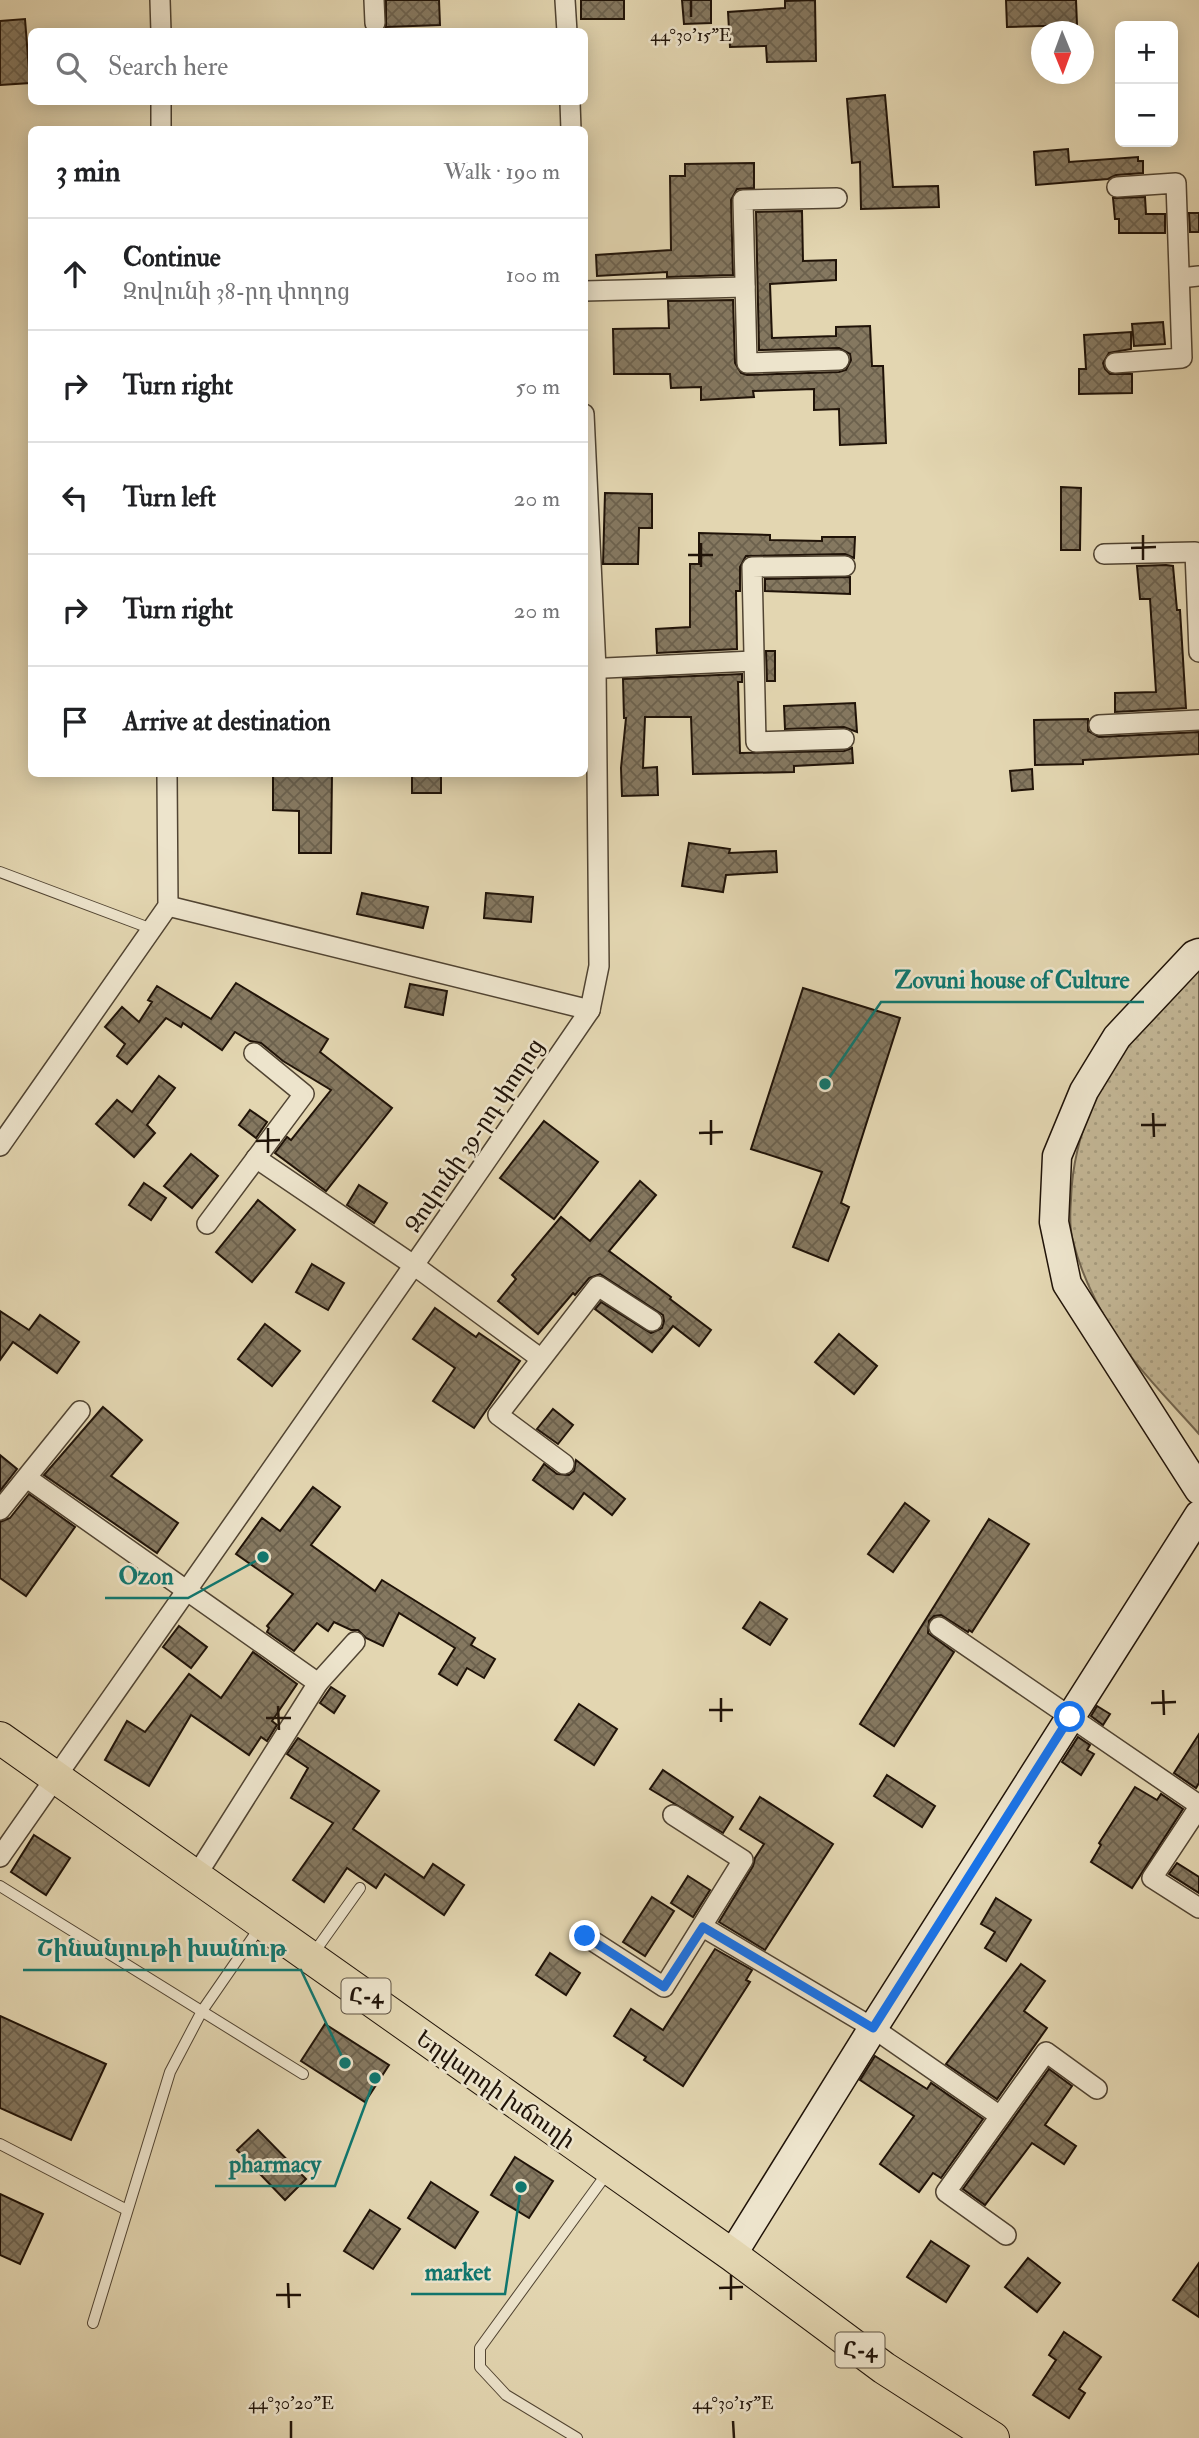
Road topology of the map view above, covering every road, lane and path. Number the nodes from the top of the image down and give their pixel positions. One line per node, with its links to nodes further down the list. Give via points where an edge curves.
1 (160, 0): 5 (street)
2 (374, 0): 4 (street)
3 (565, 0): 6 (street)
4 (375, 23)
5 (160, 28)
6 (567, 28)
7 (161, 105): 9 (street)
8 (570, 105): 10 (street)
9 (161, 126)
10 (571, 126)
11 (1117, 187): 13 (street, via 1176,183)
12 (837, 198): 14 (street, via 743,201)
13 (1189, 277): 17 (street, via 1182,358)
14 (745, 286): 15 (street); 16 (street, via 747,363)
15 (588, 291)
16 (839, 360)
17 (1115, 363)
18 (1104, 554): 21 (street, via 1195,551)
19 (845, 566): 22 (street, via 752,567)
20 (588, 584): 23 (street, Զովունի 39-րդ փողոց)
21 (1199, 652)
22 (753, 661): 23 (street); 26 (street, via 755,742)
23 (590, 669): 32 (street, Զովունի 39-րդ փողոց, via 599,966)
24 (1199, 720): 25 (street)
25 (1099, 725)
26 (844, 739)
27 (167, 777): 29 (street)
28 (0, 872): 30 (lane)
29 (168, 906): 30 (street); 32 (street)
30 (152, 929): 34 (street)
31 (1199, 953): 43 (street, via 1117,1037 1084,1091 1057,1156 1054,1222 1067,1284)
32 (590, 1010): 37 (street, Զովունի 39-րդ փողոց)
33 (254, 1053): 35 (street, via 304,1094)
34 (0, 1146)
35 (256, 1158): 36 (street); 37 (street)
36 (207, 1224)
37 (415, 1266): 39 (street); 46 (street, Զովունի 39-րդ փողոց)
38 (652, 1321): 39 (street, via 598,1286)
39 (540, 1358): 41 (street, via 498,1415)
40 (80, 1411): 42 (street)
41 (564, 1464)
42 (27, 1478): 44 (street); 46 (street)
43 (1199, 1490)
44 (0, 1510)
45 (1199, 1515): 50 (street)
46 (186, 1589): 49 (street); 52 (street, Զովունի 39-րդ փողոց)
47 (939, 1627): 50 (street)
48 (355, 1642): 49 (street)
49 (318, 1683): 56 (street)
50 (1070, 1717): 53 (street); 65 (street)
51 (0, 1738): 52 (main road, Եղվարդի խճուղի / Հ-4)
52 (56, 1777): 55 (street, Զովունի 39-րդ փողոց); 56 (main road, Եղվարդի խճուղի / Հ-4)
53 (1199, 1806): 59 (street, via 1152,1878)
54 (673, 1815): 61 (street, via 743,1860)
55 (0, 1857)
56 (196, 1876): 60 (main road, Եղվարդի խճուղի / Հ-4)
57 (0, 1886): 64 (lane)
58 (360, 1888): 63 (lane)
59 (1199, 1908)
60 (263, 1923): 63 (main road, Եղվարդի խճուղի / Հ-4); 64 (lane)
61 (703, 1927): 62 (street, via 664,1987); 65 (street)
62 (585, 1936)
63 (311, 1957): 70 (main road, Եղվարդի խճուղի / Հ-4)
64 (202, 2011): 66 (lane); 71 (lane, via 170,2072)
65 (873, 2028): 68 (street); 73 (street)
66 (303, 2074)
67 (1097, 2089): 68 (street, via 1046,2052)
68 (1000, 2116): 72 (street, via 946,2192)
69 (0, 2144): 71 (lane)
70 (610, 2169): 73 (main road, Եղվարդի խճուղի / Հ-4); 75 (lane, via 480,2348 480,2367 506,2395)
71 (127, 2210): 74 (lane)
72 (1006, 2235)
73 (732, 2255): 76 (main road, Եղվարդի խճուղի / Հ-4, via 884,2368)
74 (93, 2323)
75 (576, 2438)
76 (993, 2438)

